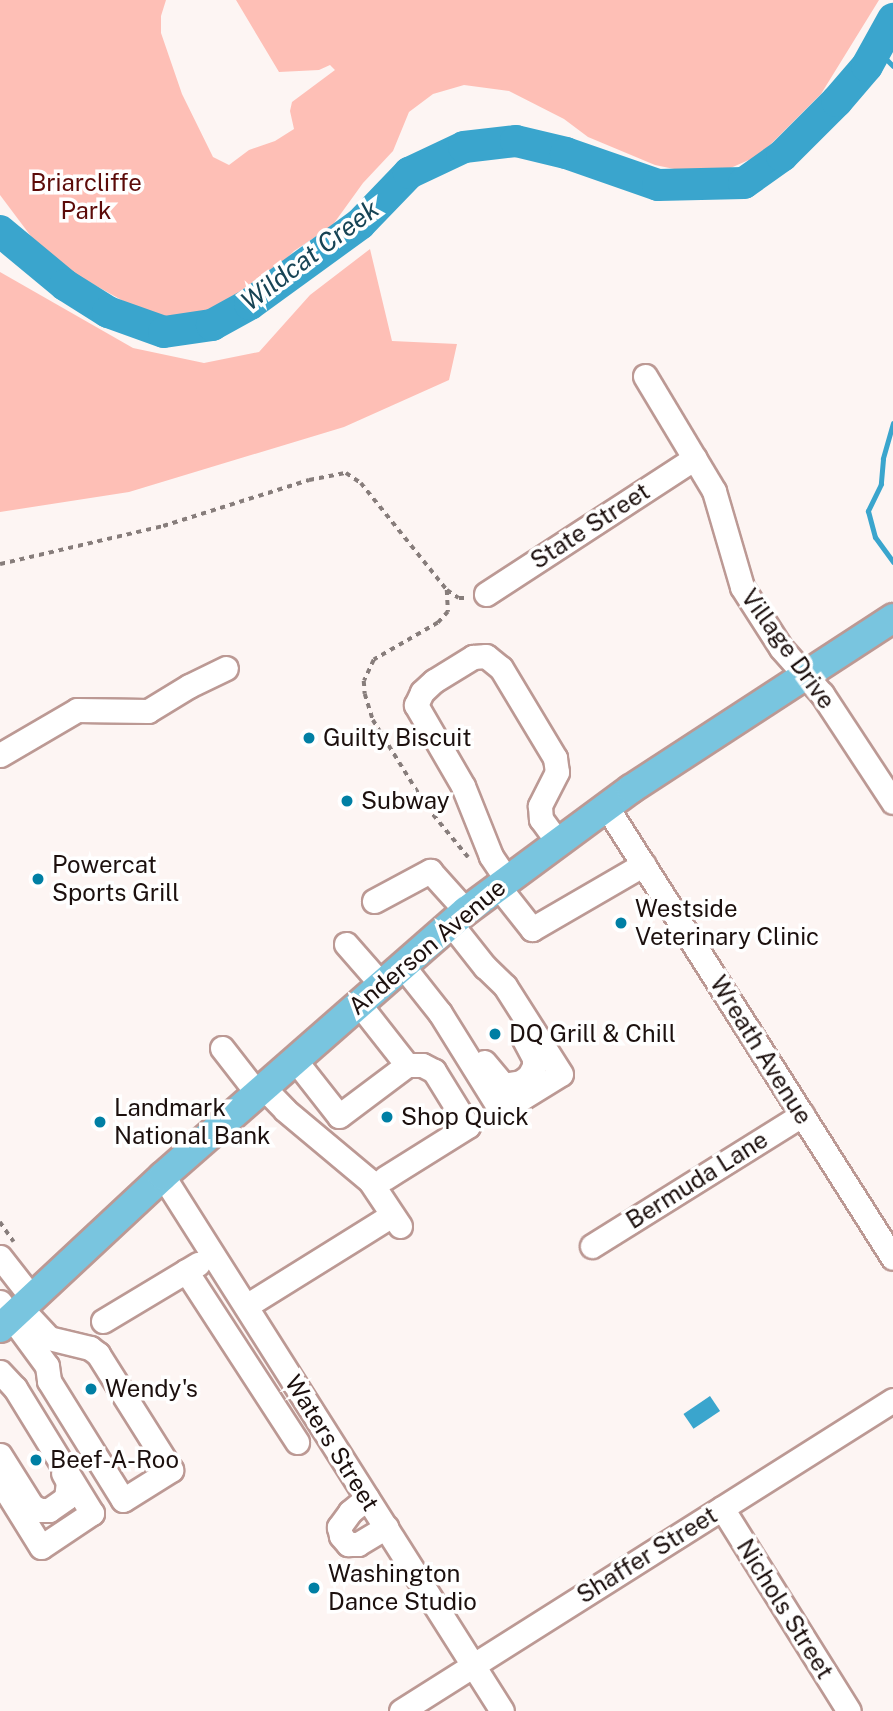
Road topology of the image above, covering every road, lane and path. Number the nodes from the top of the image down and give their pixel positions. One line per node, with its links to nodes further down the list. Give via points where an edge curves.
1 (645, 376): 2 (street, Village Drive)
2 (695, 458): 4 (street, State Street); 7 (street, Village Drive, via 714,491 742,587)
3 (0, 564): 12 (path, via 163,526 309,480 346,473 361,483 447,590 448,612 374,660 364,681 365,694 373,720 427,807)
4 (486, 594)
5 (893, 618): 7 (main road, Anderson Avenue)
6 (226, 668): 8 (street, via 148,711 77,710)
7 (803, 675): 9 (street, Village Drive, via 822,694); 10 (main road, Anderson Avenue)
8 (0, 755)
9 (893, 802)
10 (606, 806): 11 (main road, Anderson Avenue); 13 (street, Wreath Avenue)
11 (557, 841): 14 (main road, Anderson Avenue); 14 (street, via 541,819 540,806 557,772 555,758 501,668 486,656 473,657 434,681 416,705 463,786)
12 (471, 860)
13 (643, 864): 14 (street, via 531,929); 25 (street, Wreath Avenue)
14 (502, 883): 16 (main road, Anderson Avenue)
15 (374, 901): 16 (street, via 430,870)
16 (458, 918): 18 (main road, Anderson Avenue); 18 (street, via 534,1058 529,1076 511,1085 496,1080 466,1036 440,1013)
17 (346, 944): 19 (street)
18 (402, 965): 19 (main road, Anderson Avenue)
19 (382, 984): 20 (main road, Anderson Avenue)
20 (359, 1004): 22 (main road, Anderson Avenue); 23 (street)
21 (222, 1048): 24 (street)
22 (295, 1060): 23 (street, via 338,1116); 24 (main road, Anderson Avenue)
23 (407, 1065): 27 (street, via 434,1071 468,1126)
24 (260, 1090): 26 (main road, Anderson Avenue); 33 (street, via 370,1181 396,1220)
25 (802, 1115): 28 (street, Bermuda Lane); 31 (street, Wreath Avenue)
26 (163, 1176): 29 (street, Waters Street); 34 (main road, Anderson Avenue)
27 (385, 1178)
28 (592, 1246)
29 (213, 1255): 32 (street); 33 (street, Waters Street)
30 (0, 1257): 34 (street)
31 (893, 1258)
32 (186, 1271): 35 (street); 39 (street)
33 (246, 1306): 42 (street, Waters Street)
34 (13, 1311): 34 (street, via 111,1463 128,1477 138,1477 149,1469 151,1453 83,1346 49,1338)
35 (103, 1321)
36 (0, 1372): 38 (street)
37 (893, 1400): 43 (street, Shaffer Street)
38 (23, 1401): 40 (street, via 68,1482 66,1498 49,1510 32,1506); 41 (street, via 92,1513 41,1548)
39 (297, 1442)
40 (0, 1455)
41 (0, 1481)
42 (367, 1498): 44 (street, Waters Street); 44 (street, via 349,1511 339,1527 341,1536 348,1544 358,1544)
43 (722, 1508): 45 (street, Shaffer Street); 48 (street, Nichols Street)
44 (386, 1527): 45 (street, Waters Street)
45 (473, 1665): 46 (street, Shaffer Street); 47 (street, Waters Street)
46 (401, 1711)
47 (502, 1711)
48 (849, 1711)

